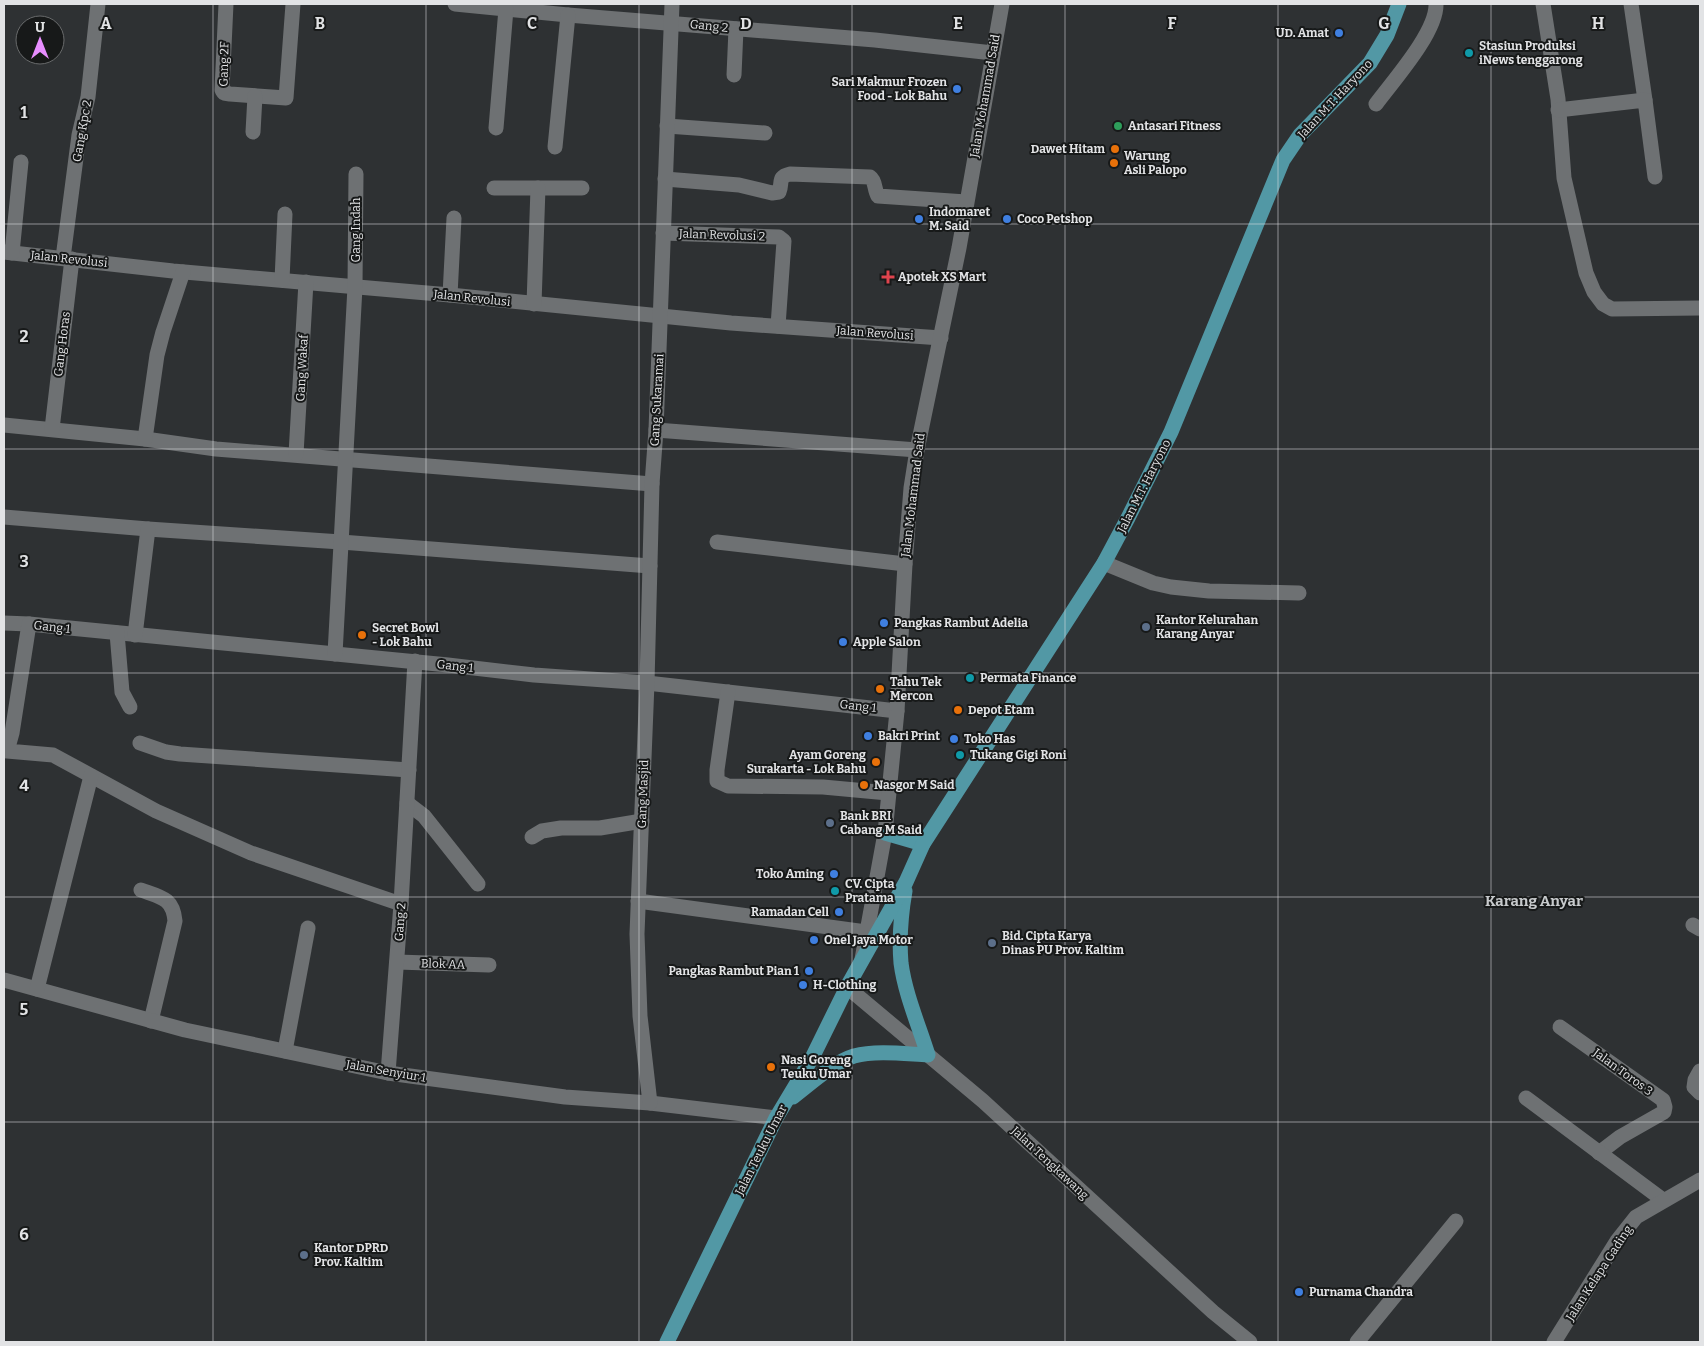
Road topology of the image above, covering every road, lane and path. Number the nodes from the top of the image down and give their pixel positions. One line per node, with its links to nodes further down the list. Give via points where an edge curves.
1 (98, 4): 39 (street, Gang Kpc 2, via 88,96 79,135)
2 (226, 4): 18 (street, Gang 2F, via 222,90 224,93)
3 (293, 4): 18 (street, via 286,98)
4 (455, 4): 12 (street, Gang 2)
5 (672, 4): 14 (street, Gang Sukaramai)
6 (1002, 4): 16 (street, Jalan Mohammad Said)
7 (1399, 4): 62 (main road, Jalan M.T. Haryono, via 1387,35 1370,63 1300,134 1283,160 1171,432)
8 (1436, 4): 20 (street, via 1427,35)
9 (1543, 4): 21 (street)
10 (1631, 4): 19 (street)
11 (542, 8): 12 (street, Gang 2); 13 (street, Gang 2)
12 (506, 9): 23 (street)
13 (568, 15): 14 (street, Gang 2); 26 (street)
14 (671, 23): 15 (street, Gang 2); 22 (street, Gang Sukaramai)
15 (736, 29): 16 (street, Gang 2); 17 (street)
16 (993, 53): 34 (street, Jalan Mohammad Said)
17 (734, 75)
18 (255, 96): 24 (street)
19 (1645, 100): 21 (street); 29 (street)
20 (1376, 104)
21 (1558, 110): 46 (street, via 1564,178 1586,273 1594,292 1603,304 1612,309)
22 (667, 126): 25 (street); 30 (street, Gang Sukaramai)
23 (496, 128)
24 (253, 132)
25 (765, 133)
26 (555, 148)
27 (22, 162): 38 (street)
28 (356, 174): 43 (street, Gang Indah)
29 (1655, 177)
30 (665, 179): 34 (street, via 738,185 772,193 779,192 783,176 870,178 874,180 878,196); 37 (street, Gang Sukaramai)
31 (494, 188): 32 (street)
32 (538, 188): 33 (street); 45 (street)
33 (582, 188)
34 (966, 202): 49 (street, Jalan Mohammad Said)
35 (285, 214): 41 (street)
36 (454, 218): 44 (street)
37 (664, 233): 47 (street, Gang Sukaramai); 48 (street, Jalan Revolusi 2, via 782,239)
38 (8, 252): 39 (street, Jalan Revolusi)
39 (68, 258): 40 (street, Jalan Revolusi); 51 (street, Gang Horas)
40 (183, 272): 41 (street, Jalan Revolusi); 53 (street, via 162,332)
41 (282, 280): 42 (street, Jalan Revolusi)
42 (306, 282): 43 (street, Jalan Revolusi); 55 (street, Gang Wakaf)
43 (355, 287): 44 (street, Jalan Revolusi); 56 (street, Gang Indah)
44 (450, 295): 45 (street, Jalan Revolusi)
45 (534, 304): 47 (street, Jalan Revolusi)
46 (1700, 308)
47 (660, 316): 48 (street, Jalan Revolusi); 52 (street, Gang Sukaramai)
48 (778, 326): 49 (street, Jalan Revolusi)
49 (940, 338): 54 (street, Jalan Mohammad Said)
50 (4, 425): 51 (street)
51 (52, 429): 53 (street)
52 (656, 430): 54 (street); 57 (street, Gang Sukaramai)
53 (145, 439): 55 (street, via 216,449)
54 (917, 450): 63 (street, Jalan Mohammad Said)
55 (296, 454): 56 (street)
56 (345, 459): 57 (street); 60 (street, Gang Indah)
57 (652, 484): 64 (street, Gang Masjid)
58 (4, 517): 59 (street)
59 (148, 529): 60 (street); 69 (street)
60 (342, 542): 64 (street); 70 (street, Gang Indah)
61 (717, 542): 63 (street)
62 (1104, 563): 65 (street, via 1153,584 1171,587); 85 (main road, Jalan M.T. Haryono)
63 (905, 564): 75 (street, Jalan Mohammad Said)
64 (650, 566): 72 (street, Gang Masjid)
65 (1298, 593)
66 (8, 623): 67 (street, Gang 1)
67 (29, 624): 68 (street, Gang 1); 77 (street, via 12,733)
68 (117, 633): 69 (street, Gang 1); 74 (street, via 122,692)
69 (135, 635): 70 (street, Gang 1)
70 (335, 654): 71 (street, Gang 1)
71 (415, 661): 72 (street, Gang 1, via 534,675); 78 (street, Gang 2)
72 (647, 683): 73 (street, Gang 1); 82 (street, Gang Masjid)
73 (728, 692): 75 (street, Gang 1); 80 (street, via 717,777 720,784 823,787)
74 (130, 707)
75 (897, 711): 80 (street, Jalan Mohammad Said)
76 (140, 743): 78 (street, via 180,754)
77 (5, 751): 79 (street, via 53,755)
78 (408, 770): 81 (street, Gang 2)
79 (91, 776): 90 (street, via 156,811 251,854); 98 (street)
80 (888, 793): 83 (street, Jalan Mohammad Said)
81 (407, 803): 87 (street, via 424,816); 90 (street, Gang 2)
82 (642, 821): 84 (street, via 600,828 561,828 542,831); 89 (street, Gang Masjid)
83 (885, 833): 85 (main road); 92 (street, Jalan Mohammad Said)
84 (532, 837)
85 (923, 844): 86 (main road, Jalan M.T. Haryono)
86 (906, 882): 93 (main road, Jalan M.T. Haryono); 102 (main road, via 900,934 902,964)
87 (478, 884)
88 (142, 890): 99 (street, via 165,899 174,911 175,921)
89 (638, 901): 92 (street); 107 (street, Gang Masjid, via 640,1016)
90 (401, 904): 94 (street, Gang 2)
91 (308, 928): 101 (street)
92 (866, 932): 93 (street, Jalan Mohammad Said)
93 (862, 960): 97 (main road, Jalan Teuku Umar)
94 (397, 962): 95 (street, Blok AA); 104 (street, Gang 2)
95 (490, 965)
96 (4, 980): 98 (street, Jalan Senyiur 1)
97 (847, 987): 102 (street, Jalan Tengkawang); 108 (main road, Jalan Teuku Umar, via 812,1058)
98 (37, 989): 99 (street, Jalan Senyiur 1)
99 (151, 1021): 101 (street, Jalan Senyiur 1)
100 (1560, 1026): 109 (street, Jalan Toros 3, via 1663,1100 1664,1112)
101 (285, 1051): 104 (street, Jalan Senyiur 1)
102 (928, 1055): 108 (main road, via 854,1056 827,1071); 114 (street, Jalan Tengkawang, via 984,1101)
103 (1700, 1071): 105 (street, via 1694,1087)
104 (388, 1073): 107 (street, Jalan Senyiur 1, via 565,1097)
105 (1700, 1093)
106 (1526, 1098): 109 (street)
107 (650, 1103): 108 (street, Jalan Senyiur 1)
108 (780, 1111): 113 (main road, Jalan Teuku Umar)
109 (1599, 1153): 111 (street)
110 (1700, 1180): 111 (street, Jalan Kelapa Gading)
111 (1663, 1200): 116 (street, Jalan Kelapa Gading, via 1636,1217 1617,1241)
112 (1456, 1221): 115 (street)
113 (667, 1342)
114 (1250, 1342)
115 (1357, 1342)
116 (1554, 1342)

